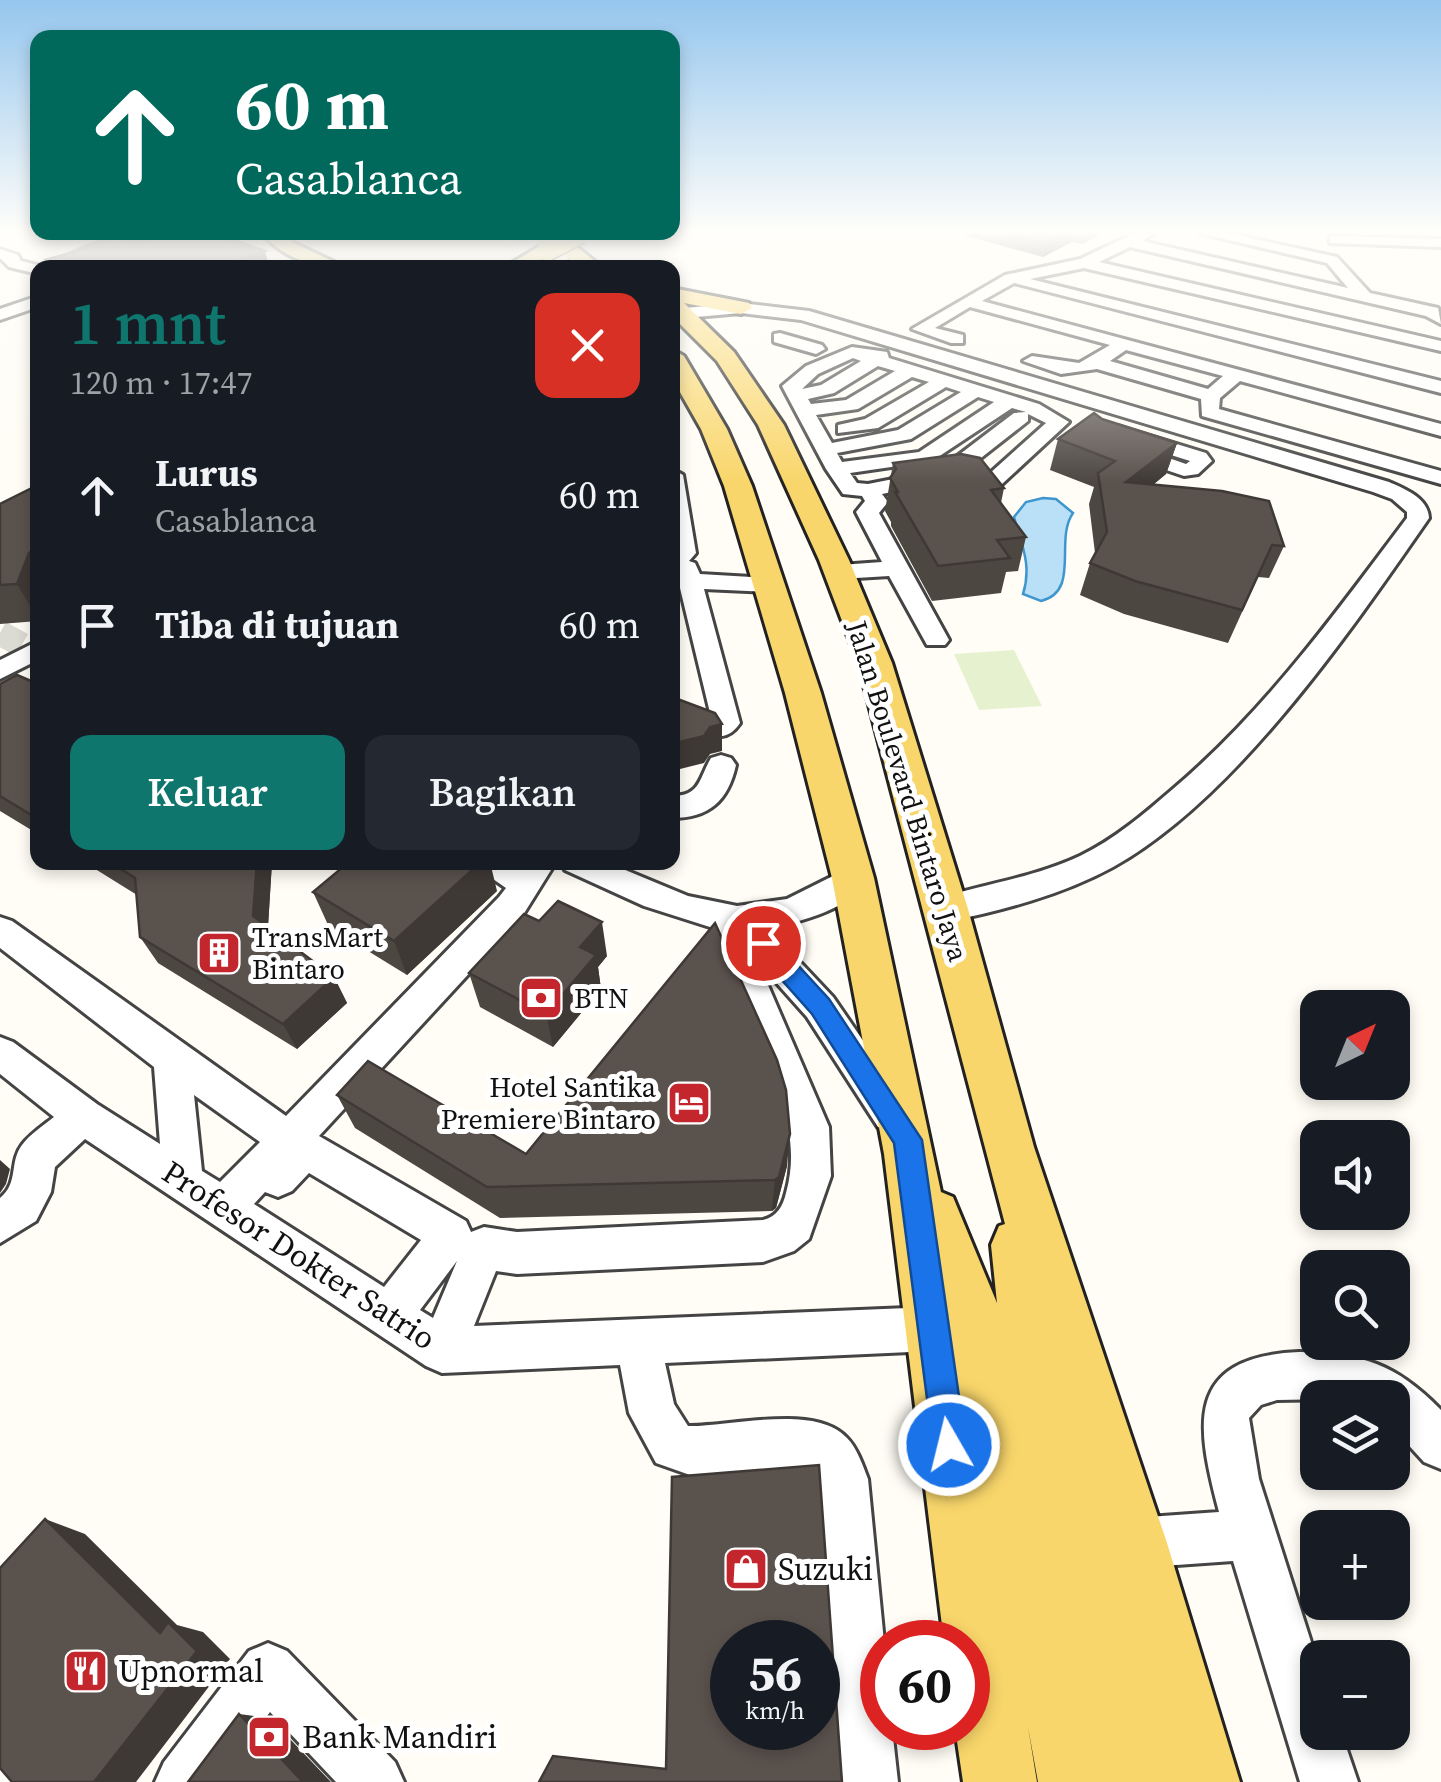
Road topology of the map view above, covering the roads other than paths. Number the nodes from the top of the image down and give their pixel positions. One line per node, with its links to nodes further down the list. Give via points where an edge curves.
1 (777, 316): 10 (street)
2 (806, 316): 8 (street)
3 (943, 316): 12 (street, via 920,329)
4 (1021, 316): 11 (street)
5 (1160, 316): 9 (street)
6 (1230, 316): 9 (street)
7 (1313, 316): 13 (street)
8 (842, 326): 10 (street); 14 (street); 15 (street)
9 (1214, 330): 18 (street); 25 (street)
10 (709, 337): 14 (street); 41 (main road, Jalan Boulevard Bintaro Jaya, via 770,425); 43 (main road, Jalan Boulevard Bintaro Jaya, via 728,461)
11 (1124, 344): 18 (street); 19 (street)
12 (976, 345)
13 (1441, 346)
14 (816, 349): 16 (street, via 788,364)
15 (882, 349): 20 (street); 29 (street); 30 (street, via 844,353 793,382)
16 (766, 352)
17 (1014, 356): 19 (street, via 1070,372)
18 (1178, 359): 22 (street)
19 (1096, 363): 21 (street)
20 (910, 370): 23 (street); 30 (street, via 851,404)
21 (1136, 374): 24 (street); 29 (street)
22 (1236, 375): 27 (street); 33 (street)
23 (943, 380): 26 (street); 34 (street)
24 (1169, 384): 27 (street); 32 (street)
25 (1441, 386)
26 (975, 390): 28 (street); 34 (street, via 904,435)
27 (1210, 396): 36 (street, via 1209,412)
28 (1009, 401): 31 (street); 34 (street, via 925,457)
29 (1098, 402): 32 (street)
30 (800, 404): 34 (street)
31 (1032, 408): 35 (street); 35 (street, via 1054,417 1057,427 995,480)
32 (1133, 412): 39 (street, via 1169,436 1381,487)
33 (1441, 430)
34 (826, 451): 37 (street, via 850,488)
35 (946, 475): 37 (street)
36 (1441, 478)
37 (868, 490): 40 (street, via 877,502 866,512)
38 (1441, 495): 39 (street)
39 (1414, 504): 53 (street, via 1418,518 1297,684 1216,771 1094,863 1002,898)
40 (895, 562): 41 (street); 44 (street)
41 (837, 566): 53 (main road, Jalan Boulevard Bintaro Jaya, via 875,663)
42 (682, 572): 43 (street); 43 (street); 47 (street, via 726,723 718,729)
43 (768, 579): 52 (main road, Jalan Boulevard Bintaro Jaya)
44 (936, 640)
45 (30, 654): 46 (street)
46 (0, 671)
47 (706, 725)
48 (721, 765): 49 (street, via 716,788 693,807)
49 (680, 807)
50 (591, 870): 54 (street)
51 (532, 873): 59 (street, via 511,906)
52 (853, 878): 54 (street, via 815,902); 61 (main road, Jalan Boulevard Bintaro Jaya)
53 (946, 909): 60 (main road, Jalan Boulevard Bintaro Jaya)
54 (734, 919): 61 (street, via 820,1006); 68 (street, via 760,1016 799,1088 813,1137 812,1182 796,1225 762,1242 516,1253 484,1248)
55 (0, 930): 57 (street)
56 (0, 1053): 58 (street, Profesor Dokter Satrio)
57 (172, 1059): 59 (street); 62 (street)
58 (83, 1116): 62 (street, Profesor Dokter Satrio); 64 (street, via 36,1158 31,1192)
59 (289, 1140): 63 (street)
60 (1008, 1146): 66 (main road, Jalan Boulevard Bintaro Jaya); 71 (main road, Jalan Boulevard Bintaro Jaya)
61 (909, 1147): 66 (main road, Jalan Boulevard Bintaro Jaya)
62 (183, 1180): 63 (street, Profesor Dokter Satrio)
63 (232, 1213): 65 (street, Profesor Dokter Satrio); 65 (street, via 305,1149 451,1234)
64 (0, 1224)
65 (389, 1315): 68 (street, Profesor Dokter Satrio)
66 (981, 1336): 67 (street, Profesor Dokter Satrio); 75 (main road, Jalan Boulevard Bintaro Jaya); 76 (main road, Jalan Boulevard Bintaro Jaya); 77 (main road, Jalan Boulevard Bintaro Jaya)
67 (638, 1342): 68 (street, Profesor Dokter Satrio); 74 (street, via 652,1413 673,1446 808,1442 829,1453 844,1479)
68 (442, 1350)
69 (1441, 1445): 70 (street, via 1389,1390 1347,1374 1278,1375 1240,1390 1224,1417)
70 (1252, 1536): 71 (street); 79 (street)
71 (1134, 1543): 78 (main road, Jalan Boulevard Bintaro Jaya)
72 (184, 1782): 73 (street, via 268,1670)
73 (375, 1782)
74 (869, 1782)
75 (1000, 1782)
76 (1075, 1782)
77 (1134, 1782)
78 (1203, 1782)
79 (1329, 1782)

